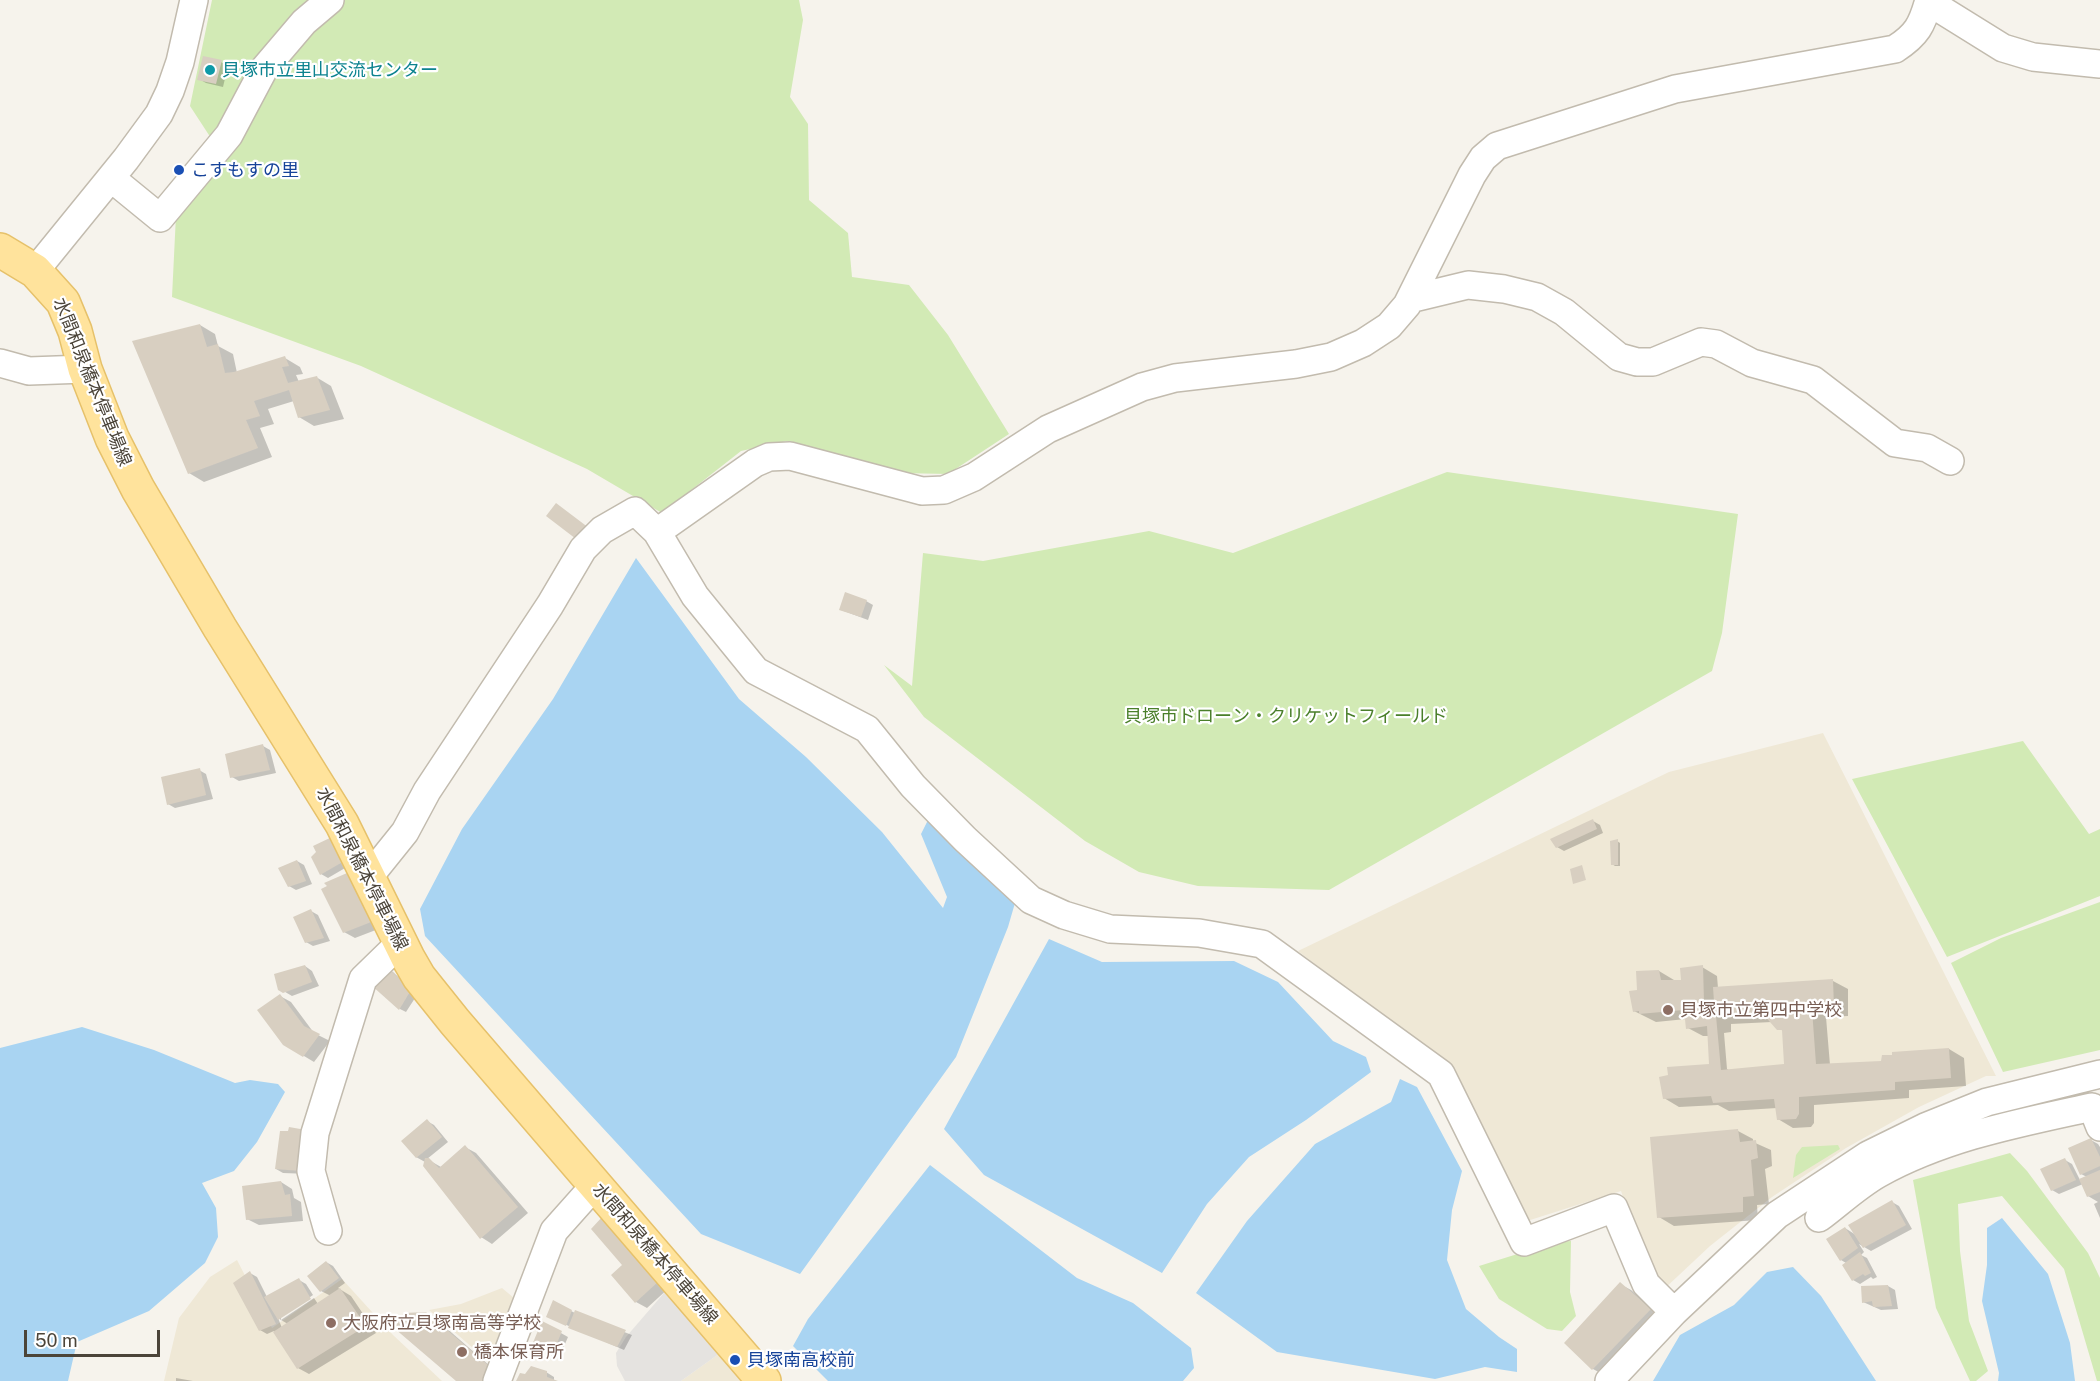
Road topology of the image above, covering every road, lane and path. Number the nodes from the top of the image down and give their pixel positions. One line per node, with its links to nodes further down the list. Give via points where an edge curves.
1 (194, 0): 5 (street, via 170,91 159,114)
2 (330, 0): 5 (street, via 304,22 264,69 229,135 160,218)
3 (1929, 1): 4 (street, via 2003,48 2033,57); 8 (street, via 1922,25 1894,49 1675,88 1497,146 1472,176)
4 (2100, 64)
5 (111, 178): 7 (street)
6 (0, 250): 7 (main road, 水間和泉橋本停車場線)
7 (35, 271): 10 (main road, 水間和泉橋本停車場線, via 63,302)
8 (1410, 299): 11 (street, via 1468,285 1537,297 1564,312 1619,357 1637,363 1653,362 1701,342 1716,344 1752,363 1813,380 1895,443 1927,448); 12 (street, via 1389,326 1364,343 1331,357 1175,378 1142,387 1048,429 974,477 944,490 922,491 790,456 769,457)
9 (0, 363): 10 (street, via 29,371)
10 (86, 369): 13 (main road, 水間和泉橋本停車場線, via 112,438 138,489 331,806)
11 (1950, 461)
12 (657, 532): 13 (street, via 634,511 602,530 583,549 427,791 405,832); 21 (street, via 695,596 756,671 867,729 913,786 1031,900 1110,929 1199,933 1262,944 1441,1074 1524,1242 1614,1208 1646,1284)
13 (368, 878): 14 (main road, 水間和泉橋本停車場線)
14 (400, 943): 18 (main road, 水間和泉橋本停車場線, via 435,998); 20 (street, via 363,980 315,1133 311,1171)
15 (2100, 1074): 17 (street, via 1987,1102 1924,1127)
16 (2097, 1113): 17 (street, via 1999,1128)
17 (1878, 1162): 19 (street); 21 (street, via 1777,1215)
18 (595, 1185): 22 (street, via 554,1231); 23 (main road, 水間和泉橋本停車場線)
19 (1819, 1218)
20 (328, 1231)
21 (1674, 1312): 24 (street)
22 (497, 1381)
23 (764, 1381)
24 (1609, 1381)

